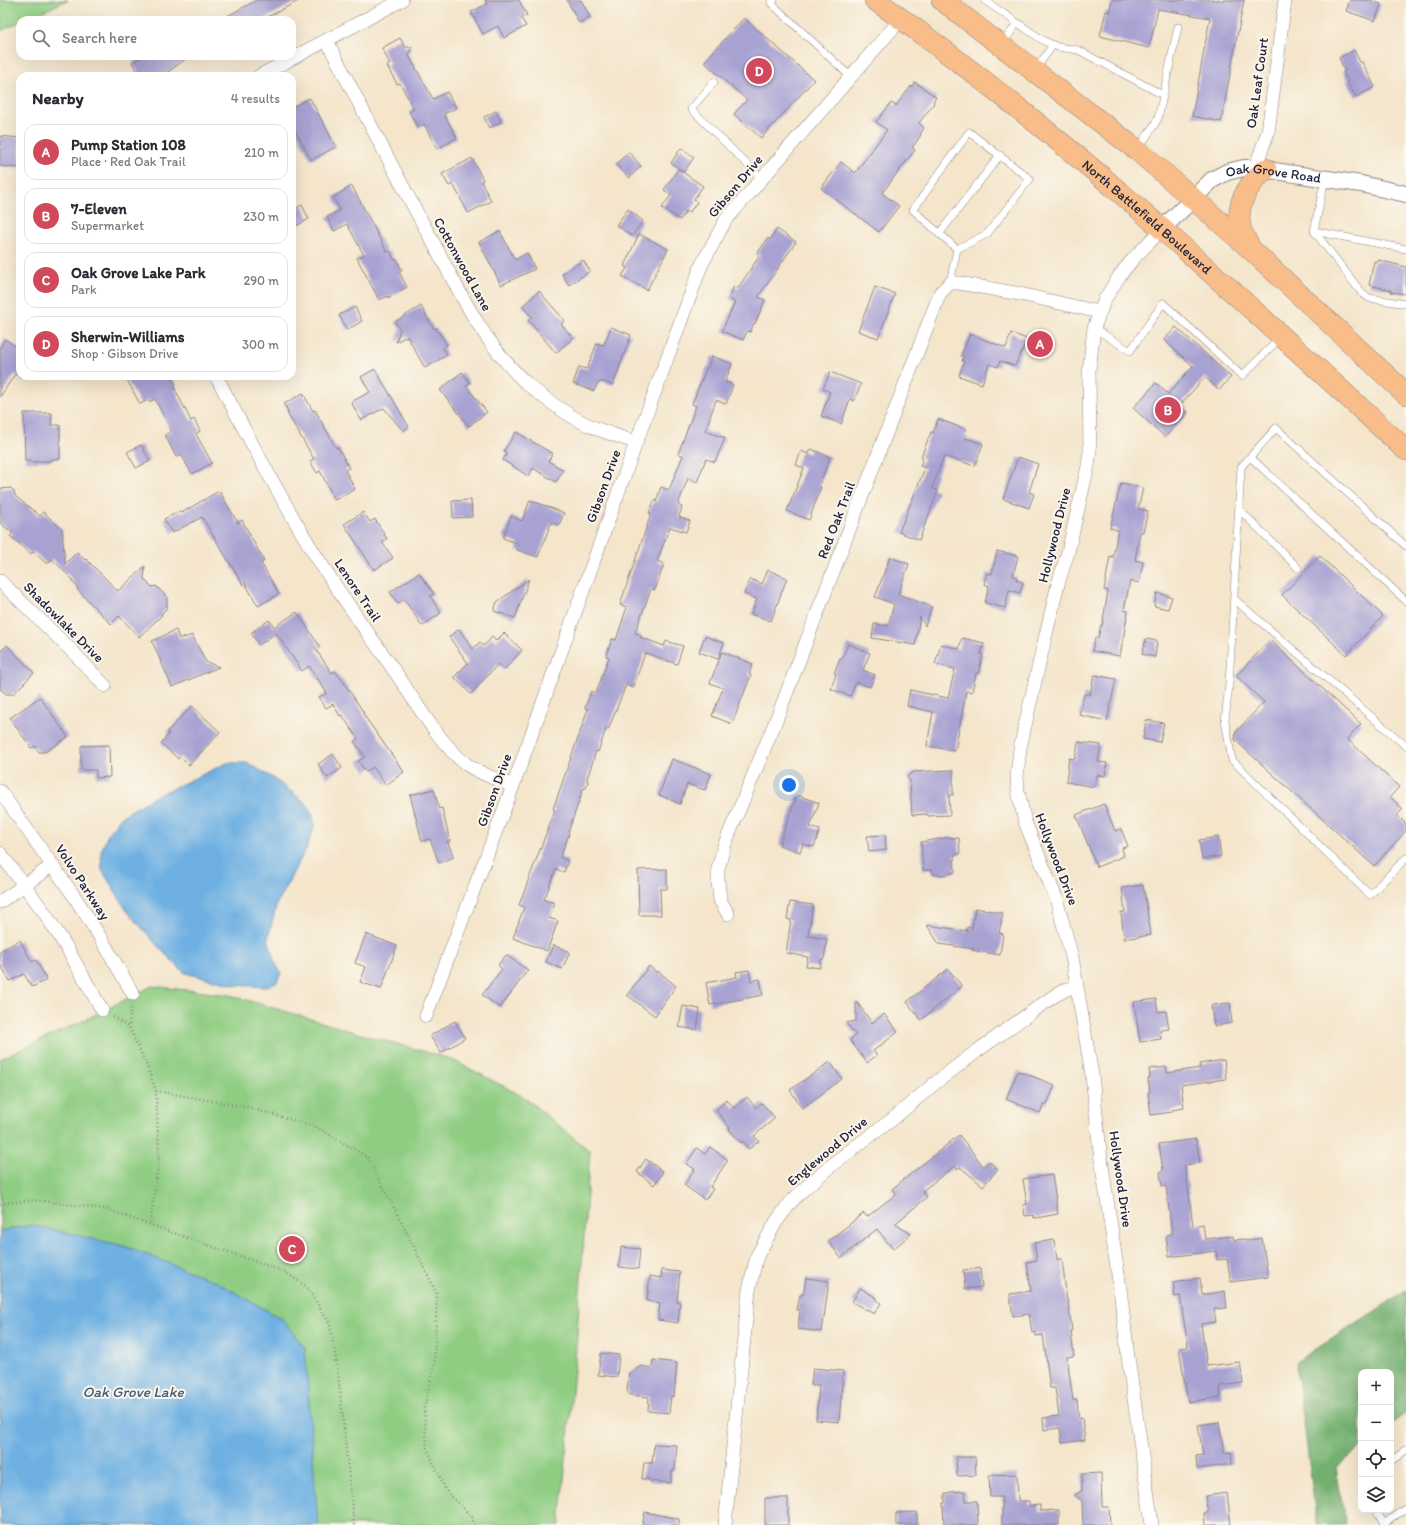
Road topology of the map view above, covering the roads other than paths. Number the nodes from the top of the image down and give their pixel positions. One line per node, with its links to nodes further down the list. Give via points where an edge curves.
1 (402, 0): 10 (street)
2 (774, 0): 17 (lane, via 771,3)
3 (875, 0): 7 (main road, North Battlefield Boulevard)
4 (942, 0): 11 (main road)
5 (984, 0): 8 (lane)
6 (1285, 0): 22 (street, Oak Leaf Court, via 1268,132)
7 (901, 19): 17 (street, Gibson Drive); 27 (main road, North Battlefield Boulevard, via 997,92)
8 (1017, 23): 11 (lane); 12 (lane)
9 (1178, 27): 19 (lane)
10 (327, 41): 13 (street); 40 (street, Cottonwood Lane, via 471,312 497,352 526,382 575,418 592,427)
11 (1001, 45): 15 (main road)
12 (1053, 45): 15 (lane); 19 (lane, via 1078,50)
13 (296, 57)
14 (290, 60): 16 (street)
15 (1034, 70): 20 (main road)
16 (267, 72)
17 (851, 77): 23 (street, Gibson Drive)
18 (714, 82): 23 (lane, via 691,109)
19 (1163, 95): 20 (lane, via 1158,119)
20 (1138, 150): 26 (main road)
21 (1000, 155): 29 (lane); 29 (lane, via 969,132 913,210); 31 (lane, via 1030,179 987,234)
22 (1260, 169): 24 (street, Oak Grove Road); 26 (street, Oak Grove Road, via 1244,168 1227,172 1212,180); 32 (main road, via 1242,199 1240,209 1240,227)
23 (762, 179): 40 (street, Gibson Drive, via 725,221 701,266)
24 (1325, 179): 25 (street, Oak Grove Road); 28 (lane)
25 (1406, 194)
26 (1193, 199): 27 (street, Oak Grove Road); 32 (main road)
27 (1162, 229): 35 (street, Hollywood Drive, via 1120,276); 37 (main road, North Battlefield Boulevard)
28 (1314, 231): 30 (lane); 34 (lane, via 1361,292 1369,298)
29 (939, 234): 31 (lane)
30 (1406, 249)
31 (957, 250): 33 (lane)
32 (1251, 250): 39 (main road)
33 (950, 283): 35 (street, via 1020,294); 58 (street, Red Oak Trail, via 940,293 777,718 724,846 718,869 718,882 720,900)
34 (1406, 304)
35 (1099, 312): 36 (street, Hollywood Drive)
36 (1094, 328): 37 (lane, via 1130,351 1163,303 1242,376); 59 (street, Hollywood Drive, via 1089,371 1088,466 1042,651 1020,748 1017,776 1025,822 1056,898 1067,935)
37 (1282, 336): 41 (main road, North Battlefield Boulevard)
38 (218, 380): 51 (street, Lenore Trail, via 308,543 432,725 466,764)
39 (1406, 394)
40 (636, 442): 51 (street, Gibson Drive)
41 (1406, 450)
42 (1250, 457): 43 (lane, via 1241,467); 44 (lane, via 1276,428); 48 (lane)
43 (1239, 509): 45 (lane); 47 (lane)
44 (1406, 546)
45 (1298, 568)
46 (0, 581): 49 (street, Shadowlake Drive)
47 (1234, 599): 50 (lane); 54 (lane, via 1225,720 1232,760 1370,895)
48 (1406, 601)
49 (105, 686)
50 (1406, 746)
51 (513, 786): 62 (street, Gibson Drive)
52 (0, 791): 55 (street, Volvo Parkway)
53 (0, 853): 56 (street)
54 (1406, 858)
55 (53, 865): 56 (street); 60 (street, Volvo Parkway, via 102,940)
56 (24, 885): 57 (street); 61 (street, via 67,948)
57 (0, 902)
58 (728, 914)
59 (1076, 987): 68 (street, Englewood Drive, via 1054,996 934,1084 805,1188 776,1222 757,1256 748,1290); 69 (street, Hollywood Drive, via 1092,1075 1100,1152)
60 (133, 994)
61 (102, 1010)
62 (426, 1016)
63 (1406, 1450): 64 (lane)
64 (1394, 1459)
65 (1406, 1508): 67 (lane)
66 (1378, 1513): 67 (lane)
67 (1384, 1524)
68 (725, 1525)
69 (1152, 1525)

